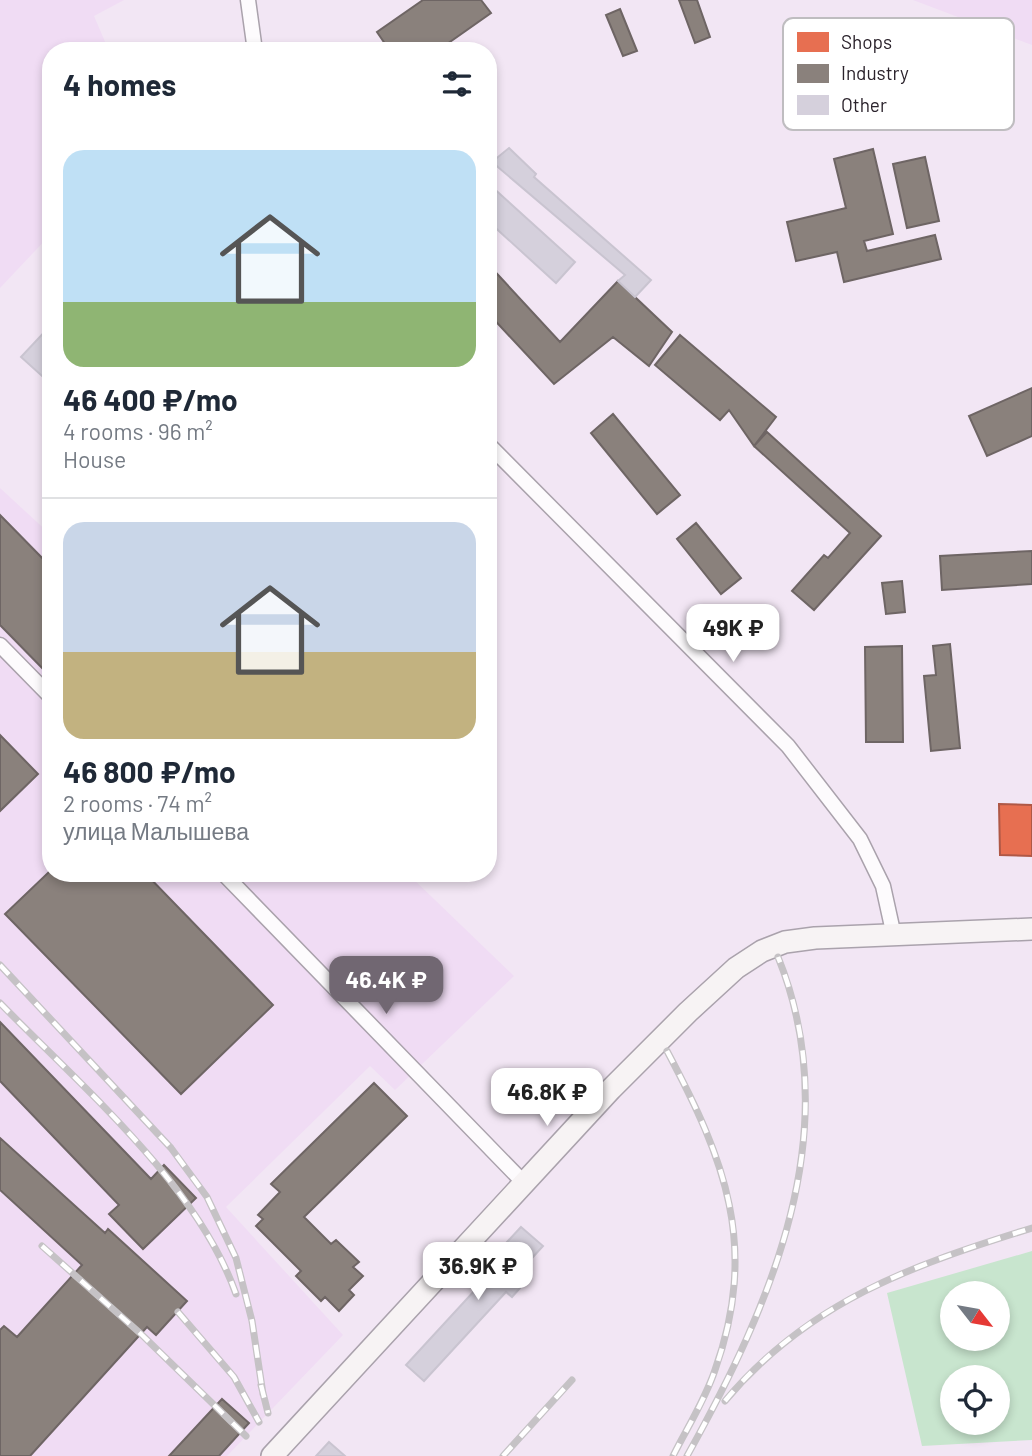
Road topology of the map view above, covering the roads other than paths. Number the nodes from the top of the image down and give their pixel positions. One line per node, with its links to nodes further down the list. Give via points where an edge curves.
1 (247, 0): 2 (street)
2 (254, 42)
3 (497, 453): 8 (street, via 788,746 860,839 883,886)
4 (0, 645): 5 (street)
5 (42, 688)
6 (232, 882): 9 (street)
7 (1032, 929): 8 (main road)
8 (894, 936): 9 (main road, via 785,942 736,968 611,1089)
9 (524, 1183): 10 (main road)
10 (272, 1456)

